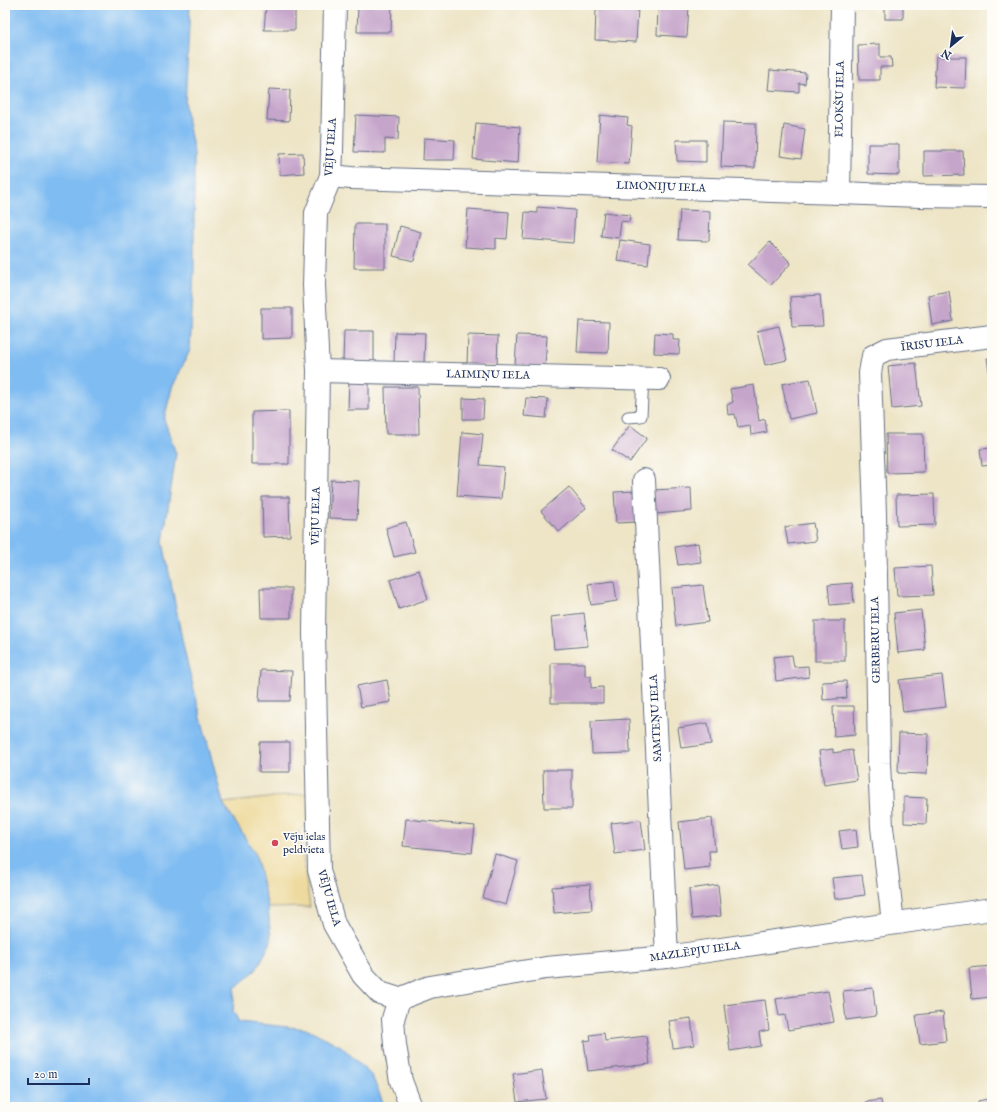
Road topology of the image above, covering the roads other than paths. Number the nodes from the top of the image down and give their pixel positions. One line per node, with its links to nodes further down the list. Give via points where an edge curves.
1 (336, 5): 3 (street, VĒJU IELA)
2 (842, 5): 4 (street, FLOKŠU IELA)
3 (331, 176): 4 (street, LIMONIJU IELA); 8 (street, VĒJU IELA, via 316,213 314,285)
4 (839, 193): 5 (street, LIMONIJU IELA)
5 (992, 197)
6 (992, 336): 7 (street, ĪRISU IELA, via 887,349)
7 (873, 356): 13 (street, GERBERU IELA, via 870,373 879,763 882,827)
8 (318, 371): 9 (street, LAIMIŅU IELA); 15 (street, VĒJU IELA, via 314,632 319,870 334,924 363,975 380,993)
9 (651, 379): 10 (lane, via 641,416)
10 (628, 417)
11 (644, 480): 14 (street, SAMTEŅU IELA)
12 (992, 909): 13 (street, MAZLĒPJU IELA)
13 (894, 923): 14 (street, MAZLĒPJU IELA)
14 (667, 957): 15 (street, MAZLĒPJU IELA, via 538,969 430,987)
15 (399, 999): 16 (street, via 393,1019 395,1045 401,1081)
16 (411, 1107)

